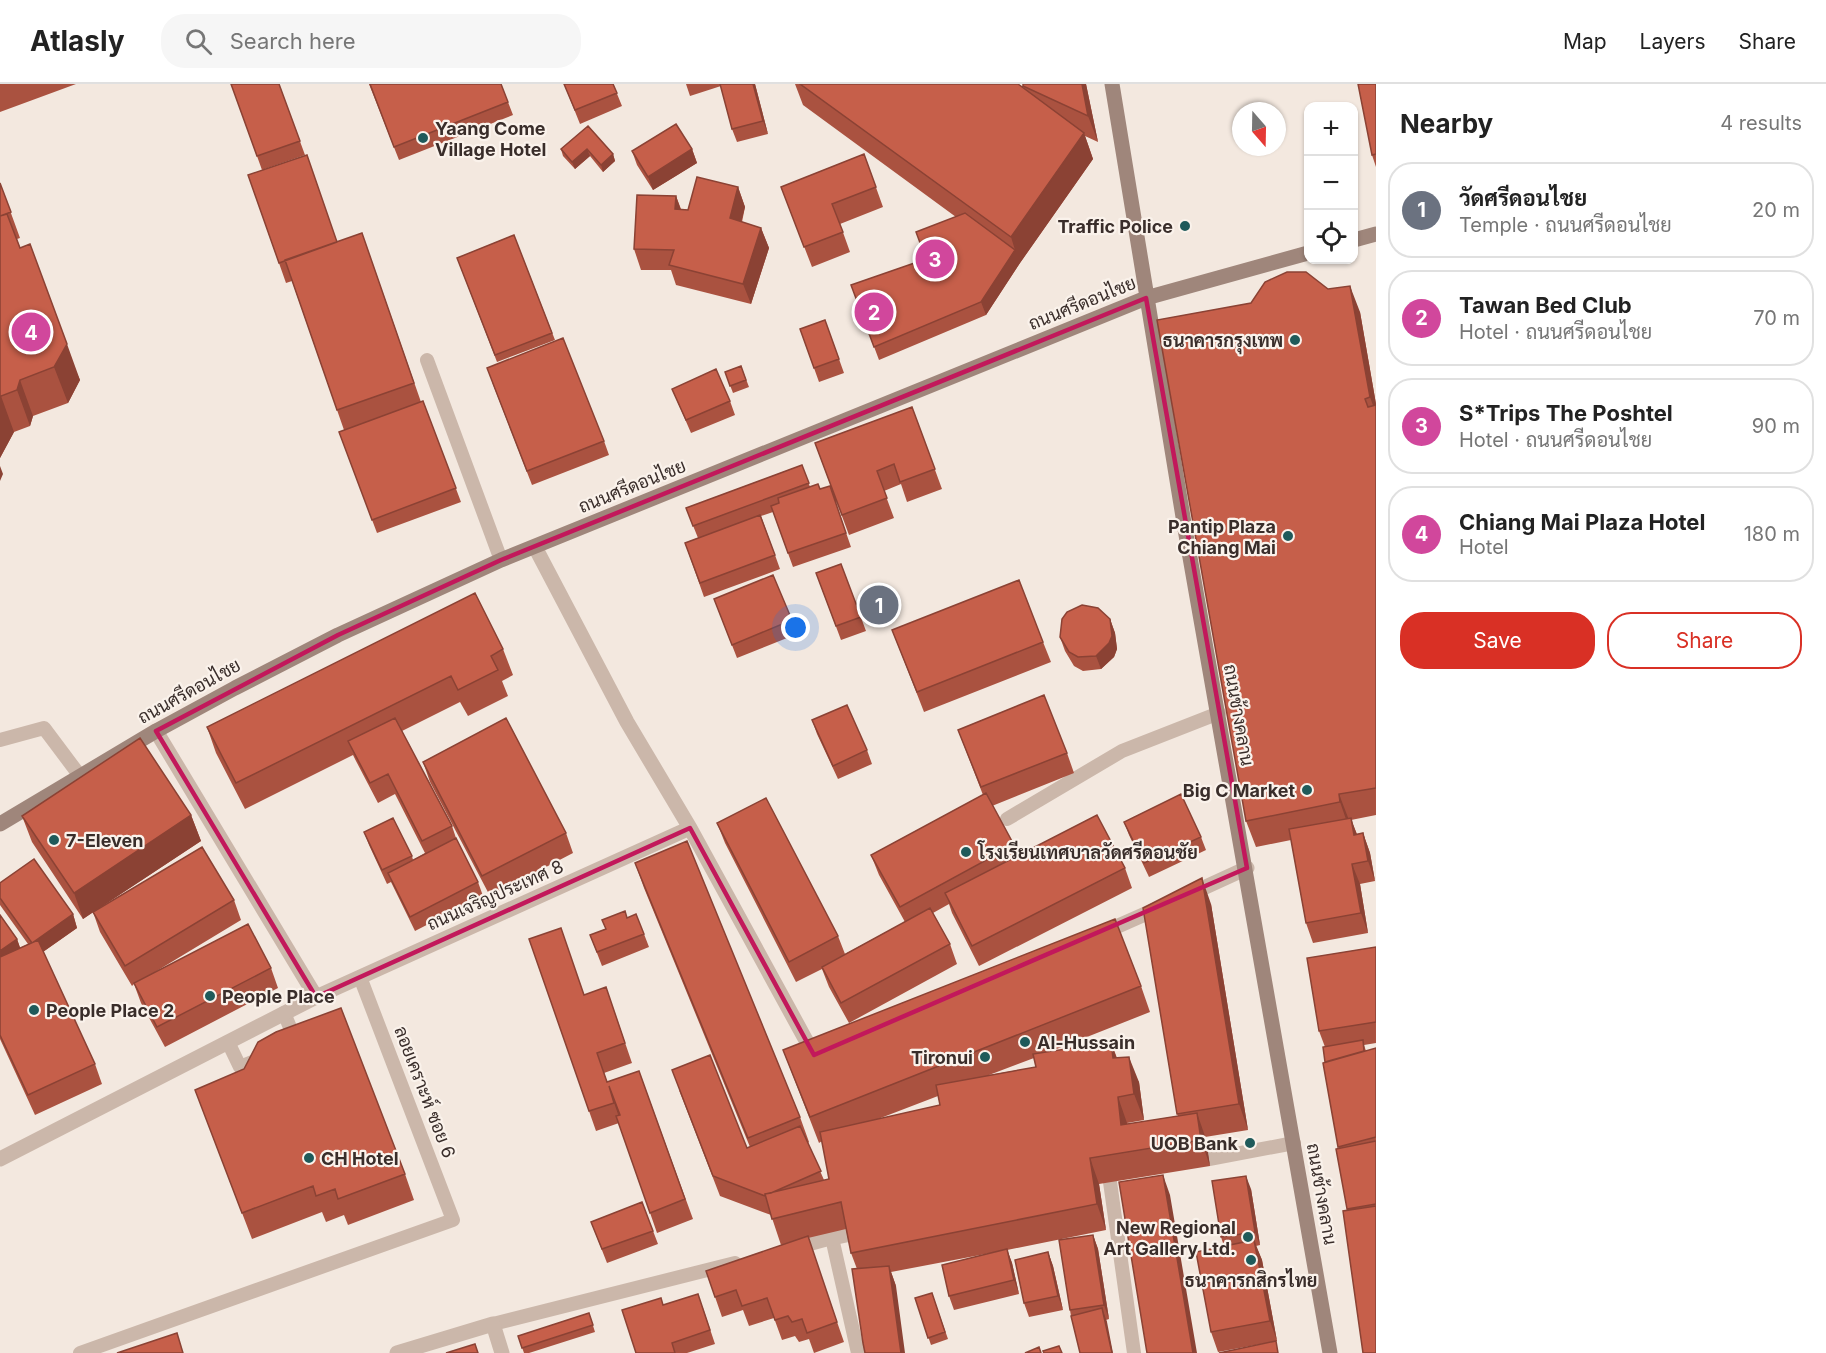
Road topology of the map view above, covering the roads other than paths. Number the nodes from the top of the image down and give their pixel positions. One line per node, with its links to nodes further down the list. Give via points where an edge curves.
1 (1112, 84): 5 (street, ถนนช้างคลาน)
2 (1376, 234): 3 (street)
3 (1358, 239)
4 (1304, 254): 5 (street, ถนนศรีดอนไชย)
5 (1146, 298): 7 (street, ถนนศรีดอนไชย); 9 (street, ถนนช้างคลาน)
6 (427, 360): 8 (lane)
7 (535, 547): 8 (street, ถนนศรีดอนไชย); 15 (street, via 627,722)
8 (501, 560): 10 (street, ถนนศรีดอนไชย, via 338,635)
9 (1219, 713): 13 (lane, via 1122,751); 16 (street, ถนนช้างคลาน)
10 (156, 731): 12 (street, ถนนศรีดอนไชย); 19 (street)
11 (0, 740): 12 (lane, via 44,728)
12 (80, 776): 14 (street, ถนนศรีดอนไชย)
13 (1007, 819)
14 (0, 824)
15 (690, 828): 18 (street, ถนนเจริญประเทศ 8); 22 (street, via 814,1055)
16 (1247, 868): 17 (street); 23 (street, ถนนช้างคลาน)
17 (1090, 939)
18 (360, 977): 19 (street, ถนนเจริญประเทศ 8); 32 (lane, ลอยเคราะห์ ซอย 6, via 453,1220)
19 (316, 997): 20 (street, ถนนเจริญประเทศ 8)
20 (284, 1013): 21 (street, ถนนเจริญประเทศ 8); 21 (lane, via 297,1044 240,1067)
21 (228, 1042): 24 (street, ถนนเจริญประเทศ 8)
22 (836, 1046)
23 (1294, 1143): 25 (lane); 37 (street, ถนนช้างคลาน)
24 (0, 1159)
25 (1209, 1159)
26 (1110, 1182): 36 (lane)
27 (851, 1234): 28 (street)
28 (832, 1238): 29 (lane); 35 (lane)
29 (776, 1252)
30 (753, 1258): 31 (lane)
31 (493, 1324): 33 (street); 34 (street)
32 (80, 1353)
33 (397, 1353)
34 (502, 1353)
35 (858, 1353)
36 (1134, 1353)
37 (1330, 1353)

